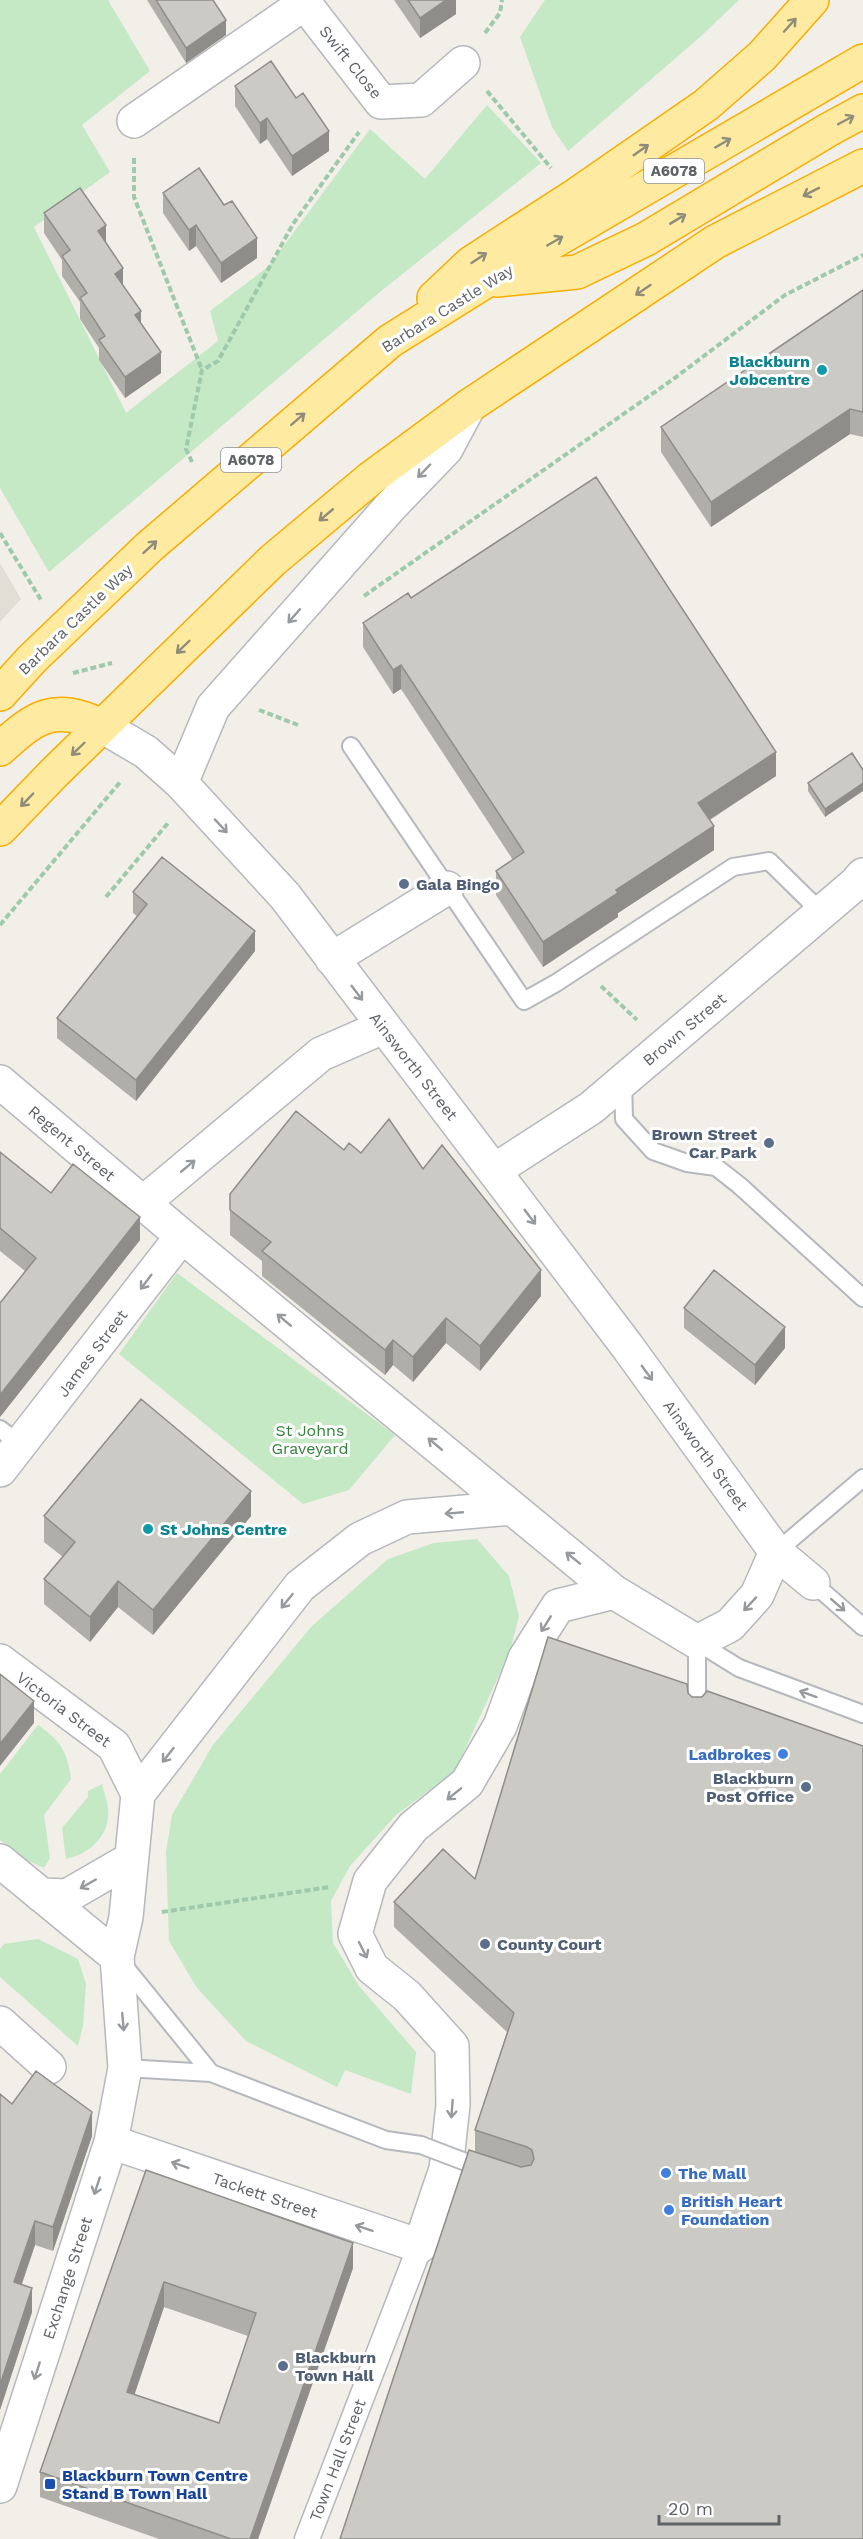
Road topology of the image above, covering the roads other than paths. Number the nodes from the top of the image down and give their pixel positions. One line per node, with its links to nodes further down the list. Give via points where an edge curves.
1 (812, 0): 9 (highway, one-way to 1, via 471,262 706,105 762,56)
2 (303, 2): 4 (street, Swift Close, via 381,102 421,100); 6 (street, Swift Close)
3 (863, 61): 8 (highway, Barbara Castle Way / A6078, one-way to 3)
4 (463, 63)
5 (863, 111): 8 (highway, one-way to 5, via 577,272 646,239)
6 (134, 121)
7 (863, 166): 10 (highway, one-way to 10, via 715,242)
8 (486, 281): 9 (highway, Barbara Castle Way / A6078)
9 (390, 341): 11 (highway, Barbara Castle Way / A6078, one-way to 9, via 149,548)
10 (469, 406): 12 (highway, one-way to 12, via 371,478 273,560); 15 (street, one-way to 15, via 446,449 213,707)
11 (0, 694)
12 (102, 726): 14 (highway, via 80,716 39,718); 15 (street, Ainsworth Street, via 146,752); 16 (highway, one-way to 16)
13 (351, 746): 18 (lane)
14 (0, 749)
15 (187, 789): 20 (street, Ainsworth Street, one-way to 20, via 285,896)
16 (0, 829)
17 (863, 875): 19 (street, Brown Street)
18 (447, 888): 19 (lane, via 524,1001 733,867 769,861); 20 (street)
19 (822, 913): 22 (street, Brown Street)
20 (332, 959): 21 (street, Ainsworth Street, one-way to 21)
21 (383, 1027): 24 (street, Ainsworth Street); 25 (street, one-way to 21, via 321,1054)
22 (623, 1080): 24 (street, Brown Street, via 591,1108); 27 (lane, via 624,1119 653,1151 687,1163 716,1167)
23 (0, 1082): 25 (street, Regent Street)
24 (495, 1170): 32 (street, Ainsworth Street, one-way to 32)
25 (143, 1203): 26 (street)
26 (182, 1236): 28 (street, James Street, one-way to 28); 31 (street, one-way to 26)
27 (863, 1298)
28 (11, 1437): 29 (street, James Street)
29 (0, 1470)
30 (863, 1478): 32 (lane)
31 (512, 1508): 34 (street, one-way to 31); 40 (street, one-way to 40, via 407,1517 360,1539 300,1586)
32 (776, 1552): 33 (street, Ainsworth Street); 36 (street, one-way to 36, via 758,1595 730,1625)
33 (813, 1583): 35 (lane, one-way to 35)
34 (614, 1592): 36 (street); 51 (street, one-way to 51, via 558,1606 525,1658 500,1726 467,1783 413,1827 370,1881 355,1934 372,1968 407,1996 452,2046 453,2105 446,2169)
35 (863, 1626)
36 (697, 1642): 38 (lane); 39 (lane, one-way to 36, via 739,1668)
37 (0, 1661): 40 (street, Victoria Street, via 114,1746)
38 (698, 1713)
39 (863, 1714)
40 (138, 1794): 41 (street, Exchange Street)
41 (131, 1859): 43 (street, one-way to 43, via 67,1896); 44 (street, Exchange Street, via 126,1917)
42 (0, 1861): 43 (street)
43 (42, 1895): 44 (street)
44 (117, 1957): 47 (street, Exchange Street, one-way to 47); 48 (lane)
45 (0, 2023): 46 (street)
46 (49, 2067)
47 (125, 2068): 48 (lane); 49 (street, Exchange Street)
48 (211, 2073): 50 (lane, bridge, via 386,2140 421,2145)
49 (111, 2142): 51 (street, Tackett Street, one-way to 49); 52 (street, Exchange Street, one-way to 52)
50 (498, 2175)
51 (420, 2246): 53 (street, Town Hall Street)
52 (0, 2486)
53 (307, 2539)

